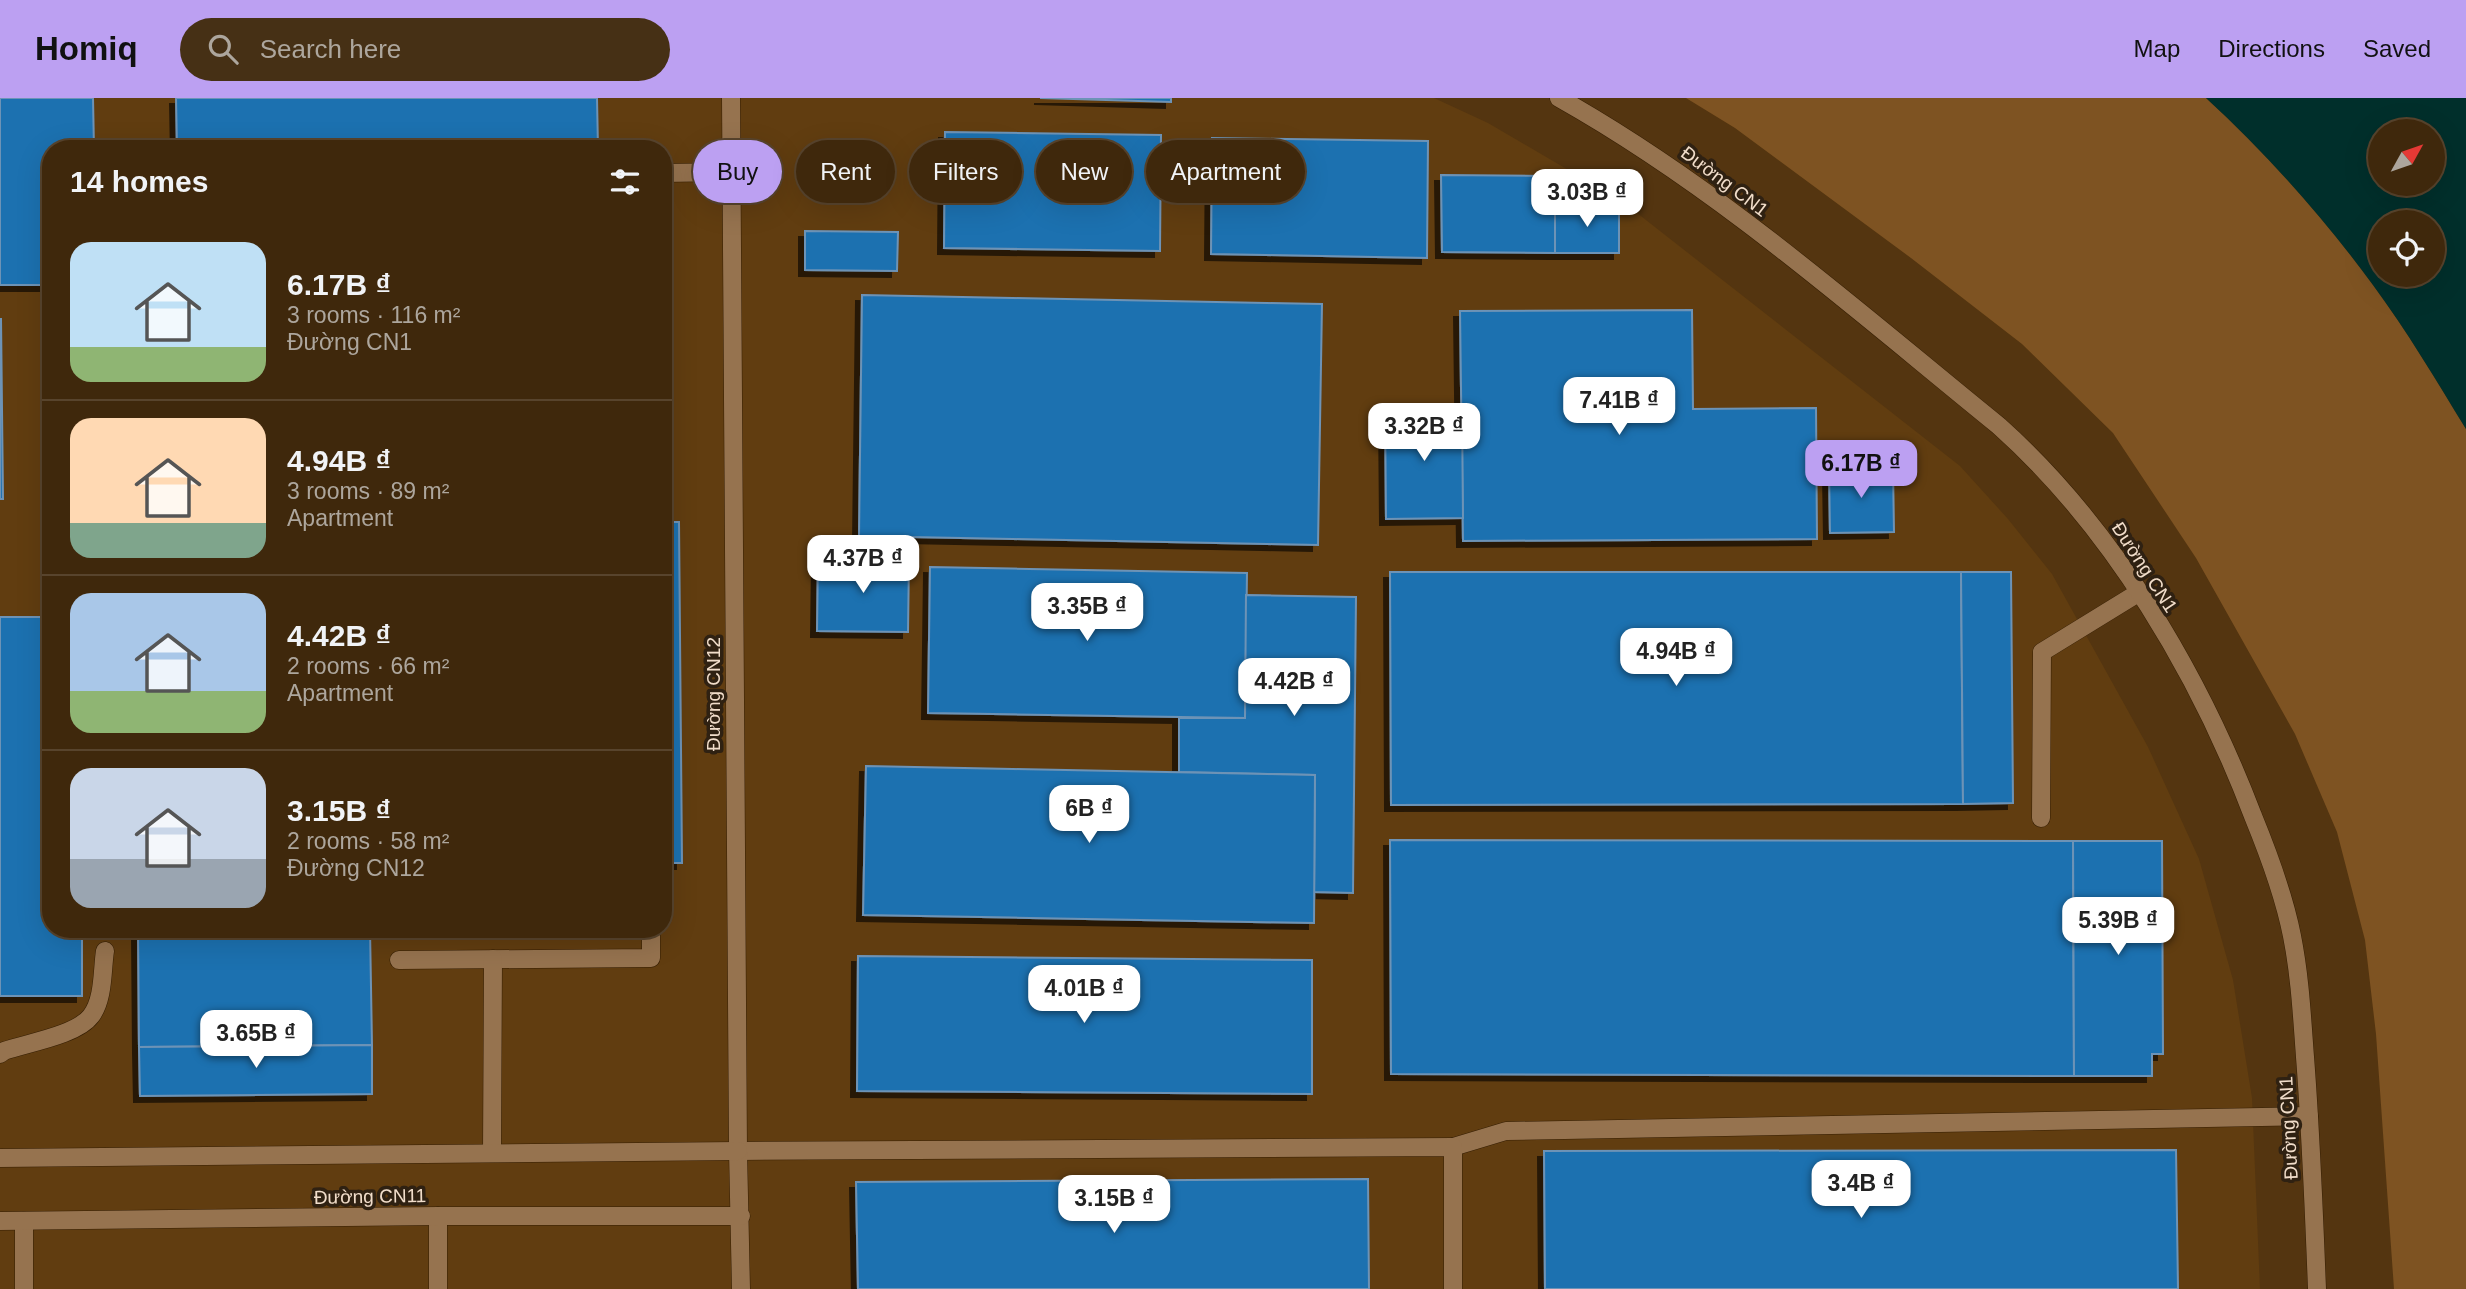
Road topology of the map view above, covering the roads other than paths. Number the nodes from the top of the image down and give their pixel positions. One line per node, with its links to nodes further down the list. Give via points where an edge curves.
1 (732, 98): 3 (street, Đường CN12)
2 (1559, 98): 7 (street, Đường CN1, via 1657,158 1730,210 1999,426 2073,502)
3 (731, 140)
4 (672, 173): 5 (street)
5 (693, 173)
6 (731, 203): 16 (street, Đường CN12)
7 (2138, 593): 8 (street, via 2042,652); 14 (street, Đường CN1, via 2217,730 2280,887 2300,984)
8 (2041, 818)
9 (651, 938): 11 (street, via 652,958)
10 (105, 951): 13 (street, via 99,998 91,1016 74,1029)
11 (493, 959): 12 (street); 17 (street)
12 (399, 960)
13 (0, 1054)
14 (2309, 1115): 15 (street, via 1506,1131); 27 (street, Đường CN1)
15 (1453, 1147): 16 (street); 26 (street)
16 (738, 1151): 17 (street); 20 (street, Đường CN12)
17 (492, 1153): 18 (street)
18 (0, 1158)
19 (438, 1216): 20 (street, Đường CN11); 22 (street, Đường CN11); 24 (street)
20 (741, 1216): 25 (street, Đường CN12)
21 (0, 1221): 22 (street, Đường CN11)
22 (24, 1221): 23 (street)
23 (24, 1289)
24 (438, 1289)
25 (741, 1289)
26 (1452, 1289)
27 (2317, 1289)

